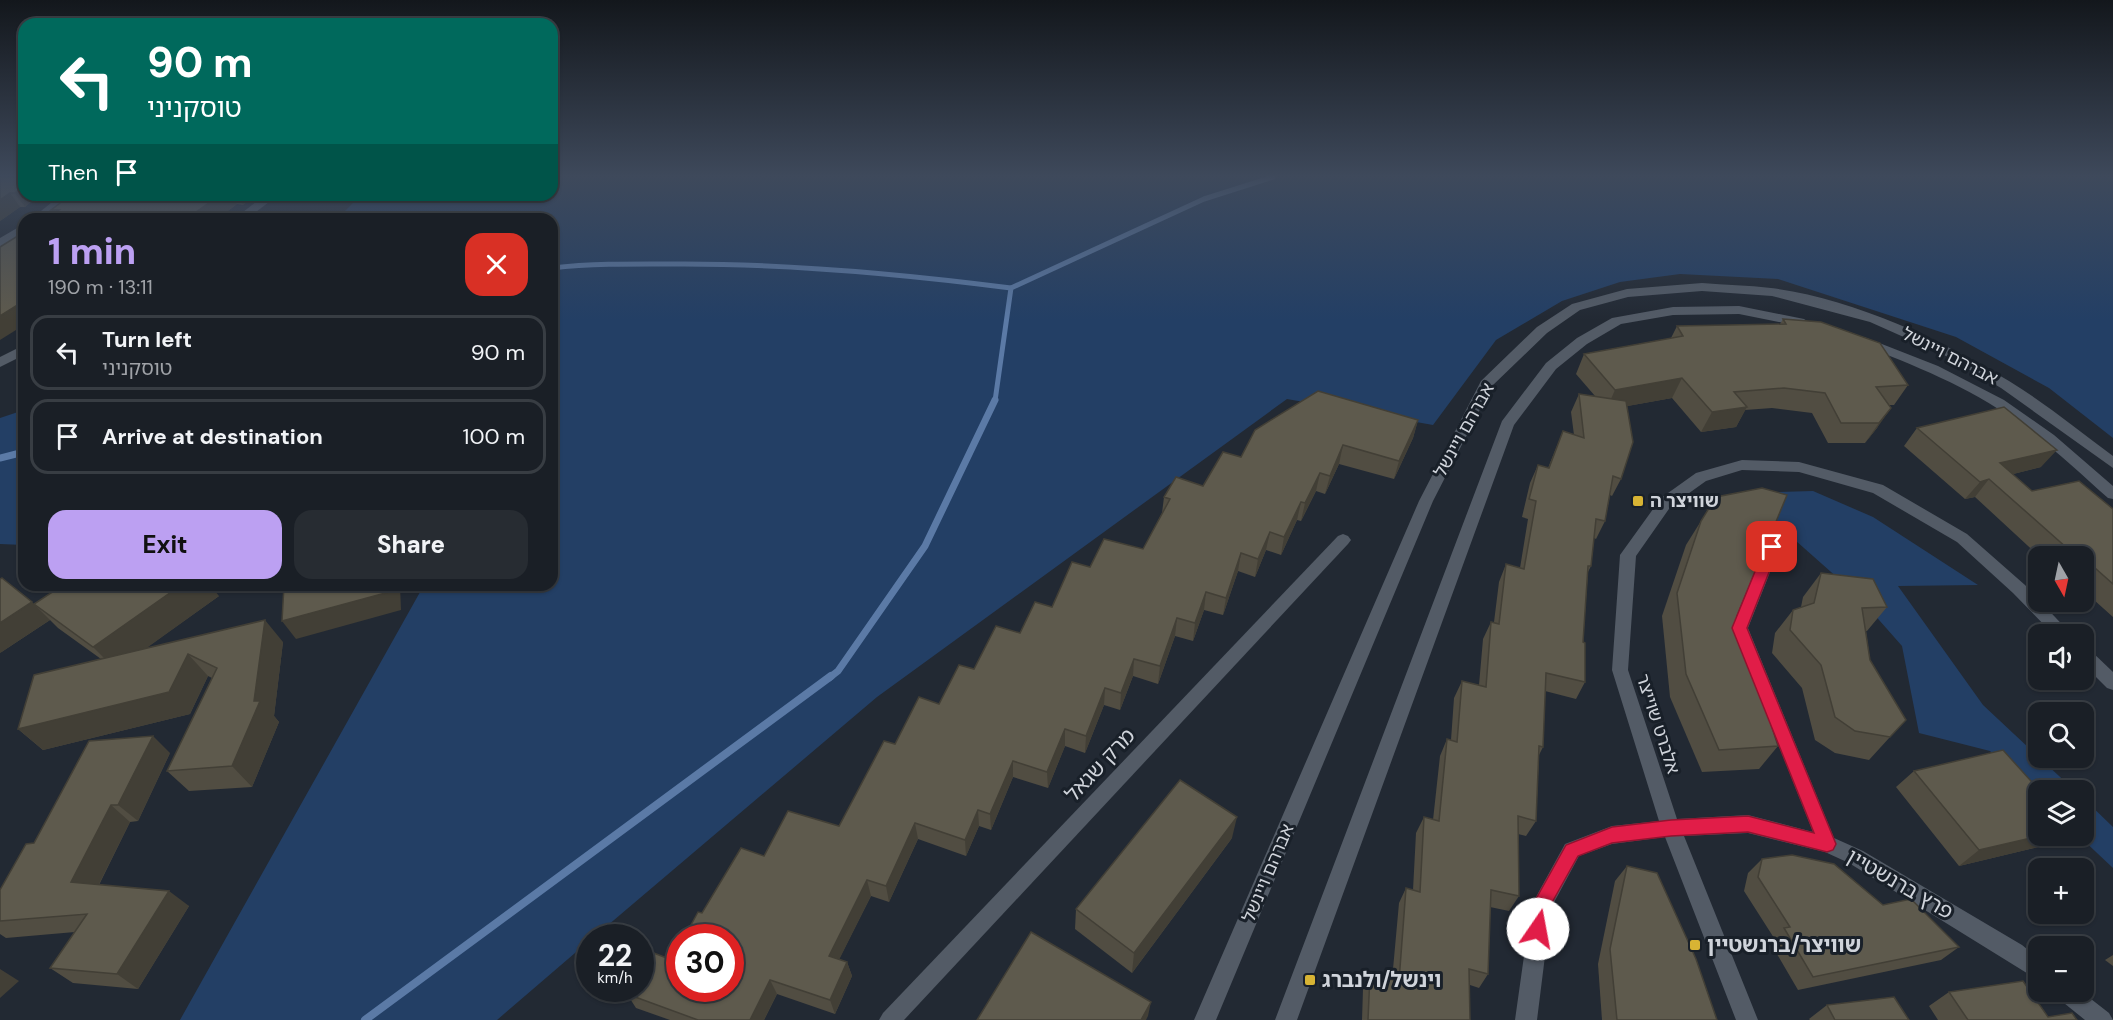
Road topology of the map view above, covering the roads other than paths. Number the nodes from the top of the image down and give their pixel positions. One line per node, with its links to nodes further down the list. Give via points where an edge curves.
1 (18, 231): 2 (main road)
2 (0, 243)
3 (1818, 326): 20 (main road, אברהם ויינשל, via 1739,310 1673,311 1617,321 1582,341 1551,366 1507,424)
4 (1852, 336): 8 (main road, אברהם ויינשל, via 1919,362 1993,399 2040,430)
5 (18, 352): 6 (main road)
6 (0, 363)
7 (2113, 463): 19 (main road, אברהם ויינשל, via 2006,385 1949,352 1875,319 1824,304 1772,292 1702,287 1627,293 1576,308 1542,330 1486,384 1426,501)
8 (2113, 494)
9 (1343, 540): 18 (main road, מרק שגאל)
10 (1772, 547): 15 (main road, via 1740,628)
11 (2053, 624): 14 (main road, אלברט שוייצר, via 1962,538 1878,489 1799,467 1742,465 1701,477 1666,502 1628,555 1620,670)
12 (2094, 665): 13 (main road)
13 (2113, 683)
14 (1671, 828): 15 (main road, פרץ ברנשטיין, via 1748,824); 21 (main road, פרץ ברנשטיין, via 1612,835 1572,850 1541,906); 22 (main road, אלברט שוייצר)
15 (1827, 844): 16 (main road, פרץ ברנשטיין, via 1856,857)
16 (2028, 962)
17 (2079, 1002): 23 (main road)
18 (890, 1020)
19 (1205, 1020)
20 (1286, 1020)
21 (1526, 1020)
22 (1747, 1020)
23 (2102, 1020)

